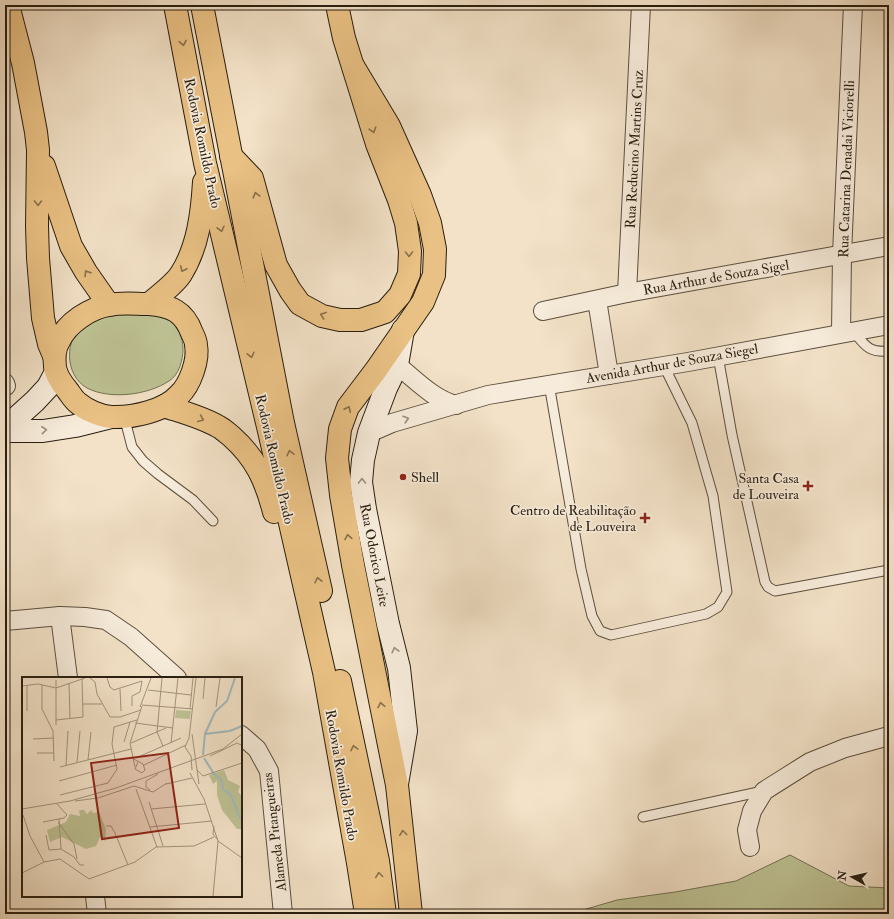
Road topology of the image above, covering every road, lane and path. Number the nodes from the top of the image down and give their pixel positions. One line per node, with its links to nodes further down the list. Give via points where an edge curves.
1 (8, 5): 8 (main road, via 23,63)
2 (175, 5): 10 (main road, Rodovia Romildo Prado, one-way to 10)
3 (202, 5): 9 (main road, Rodovia Romildo Prado)
4 (337, 5): 7 (main road)
5 (641, 5): 13 (street, Rua Reducino Martins Cruz)
6 (853, 5): 12 (street, Rua Catarina Denadai Viciorelli)
7 (353, 66): 9 (main road, one-way to 9, via 377,144 399,200 410,251 409,274 400,295 385,312 361,320 340,320 322,316 300,304 276,265 252,178); 19 (main road, via 389,126 420,195 430,223 435,249 434,275 423,302)
8 (38, 150): 16 (main road, one-way to 8, via 71,246); 23 (main road, one-way to 23, via 38,258 43,318)
9 (231, 156): 51 (main road, Rodovia Romildo Prado, one-way to 9, via 378,861 328,621 283,423)
10 (205, 163): 15 (main road, one-way to 15, via 202,209 193,247 180,275); 38 (main road, Rodovia Romildo Prado, one-way to 38)
11 (889, 246): 12 (street, Rua Arthur de Souza Sigel)
12 (842, 254): 13 (street, Rua Arthur de Souza Sigel); 20 (street, Rua Catarina Denadai Viciorelli)
13 (627, 293): 14 (street, Rua Arthur de Souza Sigel)
14 (597, 300): 17 (street, Rua Arthur de Souza Sigel); 26 (street)
15 (149, 304): 16 (main road); 29 (main road, via 166,305 182,314 197,346 195,364 189,381 179,396)
16 (109, 305): 23 (main road, via 89,312 69,327 59,341)
17 (543, 311)
18 (889, 325): 20 (street, Avenida Arthur de Souza Siegel)
19 (403, 330): 24 (main road, Rua Odorico Leite); 43 (main road, one-way to 19, via 353,565 337,458 340,429 348,407)
20 (847, 332): 21 (lane, via 872,350); 22 (street, Avenida Arthur de Souza Siegel)
21 (889, 351)
22 (718, 356): 25 (street, Avenida Arthur de Souza Siegel); 35 (lane, via 732,435 768,588 775,591)
23 (55, 364): 30 (main road, via 65,387 78,402 94,412); 31 (main road, via 48,387)
24 (397, 365): 28 (street, via 432,394 446,403); 33 (main road, Rua Odorico Leite)
25 (664, 366): 26 (street, Avenida Arthur de Souza Siegel); 27 (lane, via 692,423 713,496 727,592 718,607 706,614 611,635 600,630 592,616 581,569)
26 (609, 375): 27 (street, Avenida Arthur de Souza Siegel)
27 (549, 384): 28 (street, Avenida Arthur de Souza Siegel, via 488,395)
28 (456, 405): 33 (street, Avenida Arthur de Souza Siegel, one-way to 28)
29 (164, 406): 30 (main road, via 143,414); 38 (main road, one-way to 38, via 220,427 242,446 256,464 268,490 301,605)
30 (117, 416): 32 (main road, one-way to 30, via 43,431); 34 (lane, via 132,447 143,461 193,500)
31 (5, 428)
32 (5, 431)
33 (369, 432): 43 (main road, Rua Odorico Leite, one-way to 33, via 406,731 399,668 361,482)
34 (213, 521)
35 (889, 570)
36 (60, 616): 37 (street); 39 (street); 40 (street, via 106,620 131,637)
37 (5, 621)
38 (324, 672): 50 (main road, Rodovia Romildo Prado)
39 (68, 677)
40 (176, 677)
41 (242, 736): 49 (street, Alameda Pitangueiras, via 257,749 269,771)
42 (889, 736): 44 (street, via 845,748 810,762)
43 (397, 785): 52 (main road, one-way to 43)
44 (764, 790): 45 (lane); 46 (street, via 752,811 747,830)
45 (644, 817)
46 (750, 847)
47 (95, 897): 48 (street)
48 (97, 914)
49 (283, 914)
50 (366, 914)
51 (385, 914)
52 (411, 914)

